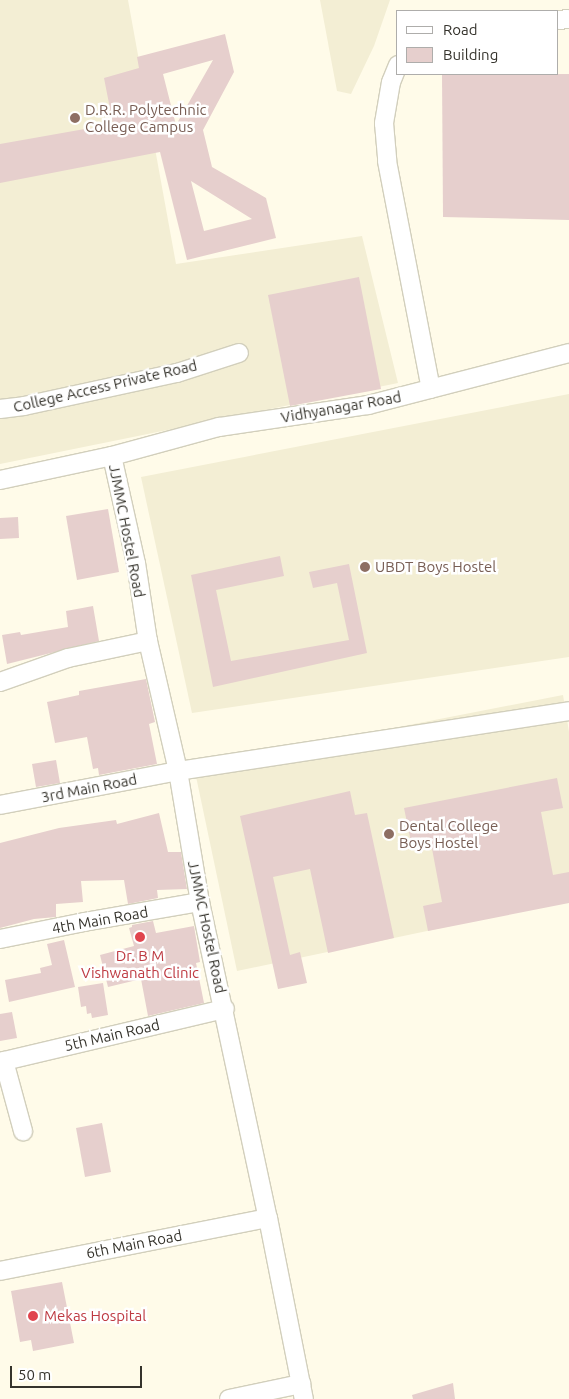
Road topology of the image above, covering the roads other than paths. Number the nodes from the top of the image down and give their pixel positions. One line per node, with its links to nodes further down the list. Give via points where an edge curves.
1 (396, 70): 4 (street, via 384,123 387,161)
2 (239, 353): 5 (street, College Access Private Road, via 177,373)
3 (569, 353): 4 (street, Vidhyanagar Road)
4 (431, 389): 6 (street, Vidhyanagar Road, via 368,405 219,427)
5 (0, 409)
6 (112, 456): 7 (street, Vidhyanagar Road); 8 (street, JJMMC Hostel Road, via 136,563)
7 (0, 480)
8 (148, 641): 9 (street, via 68,658); 11 (street, JJMMC Hostel Road)
9 (0, 682)
10 (569, 711): 11 (street, 3rd Main Road)
11 (178, 771): 12 (street, 3rd Main Road); 13 (street, JJMMC Hostel Road)
12 (0, 805)
13 (200, 902): 14 (street, 4th Main Road); 15 (street, JJMMC Hostel Road)
14 (0, 939)
15 (225, 1009): 16 (street, 5th Main Road); 18 (street, JJMMC Hostel Road)
16 (2, 1061): 17 (street)
17 (23, 1131)
18 (268, 1218): 19 (street, 6th Main Road); 20 (street, JJMMC Hostel Road)
19 (0, 1271)
20 (303, 1391): 21 (street)
21 (229, 1399)

